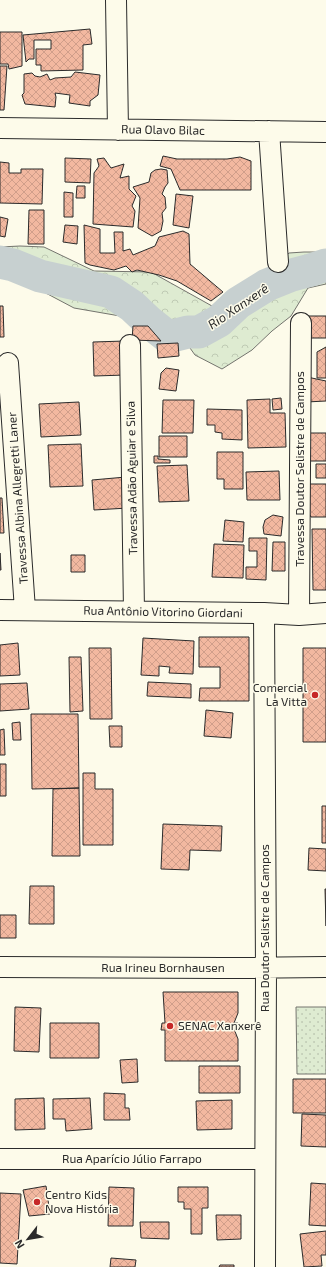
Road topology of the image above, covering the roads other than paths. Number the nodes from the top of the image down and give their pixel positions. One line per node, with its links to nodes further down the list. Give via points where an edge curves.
1 (116, 0): 3 (street)
2 (0, 128): 3 (street, Rua Olavo Bilac)
3 (118, 130): 4 (street, Rua Olavo Bilac)
4 (269, 131): 5 (street, Rua Olavo Bilac); 6 (street)
5 (326, 132)
6 (278, 262)
7 (301, 323): 15 (street, Travessa Doutor Selistre de Campos)
8 (130, 345): 12 (street, Travessa Adão Aguiar e Silva)
9 (8, 363): 11 (street, Travessa Albina Allegretti Laner)
10 (0, 610): 11 (street, Rua Antônio Vitorino Giordani)
11 (25, 610): 12 (street, Rua Antônio Vitorino Giordani)
12 (134, 611): 13 (street, Rua Antônio Vitorino Giordani)
13 (264, 613): 15 (street, Rua Antônio Vitorino Giordani); 18 (street, Rua Doutor Selistre de Campos)
14 (326, 613): 15 (street, Rua Antônio Vitorino Giordani)
15 (299, 615)
16 (0, 967): 18 (street, Rua Irineu Bornhausen)
17 (326, 967): 18 (street, Rua Irineu Bornhausen)
18 (266, 968): 20 (street, Rua Doutor Selistre de Campos)
19 (0, 1159): 20 (street, Rua Aparício Júlio Farrapo)
20 (265, 1159): 21 (street, Rua Doutor Selistre de Campos)
21 (265, 1267)

